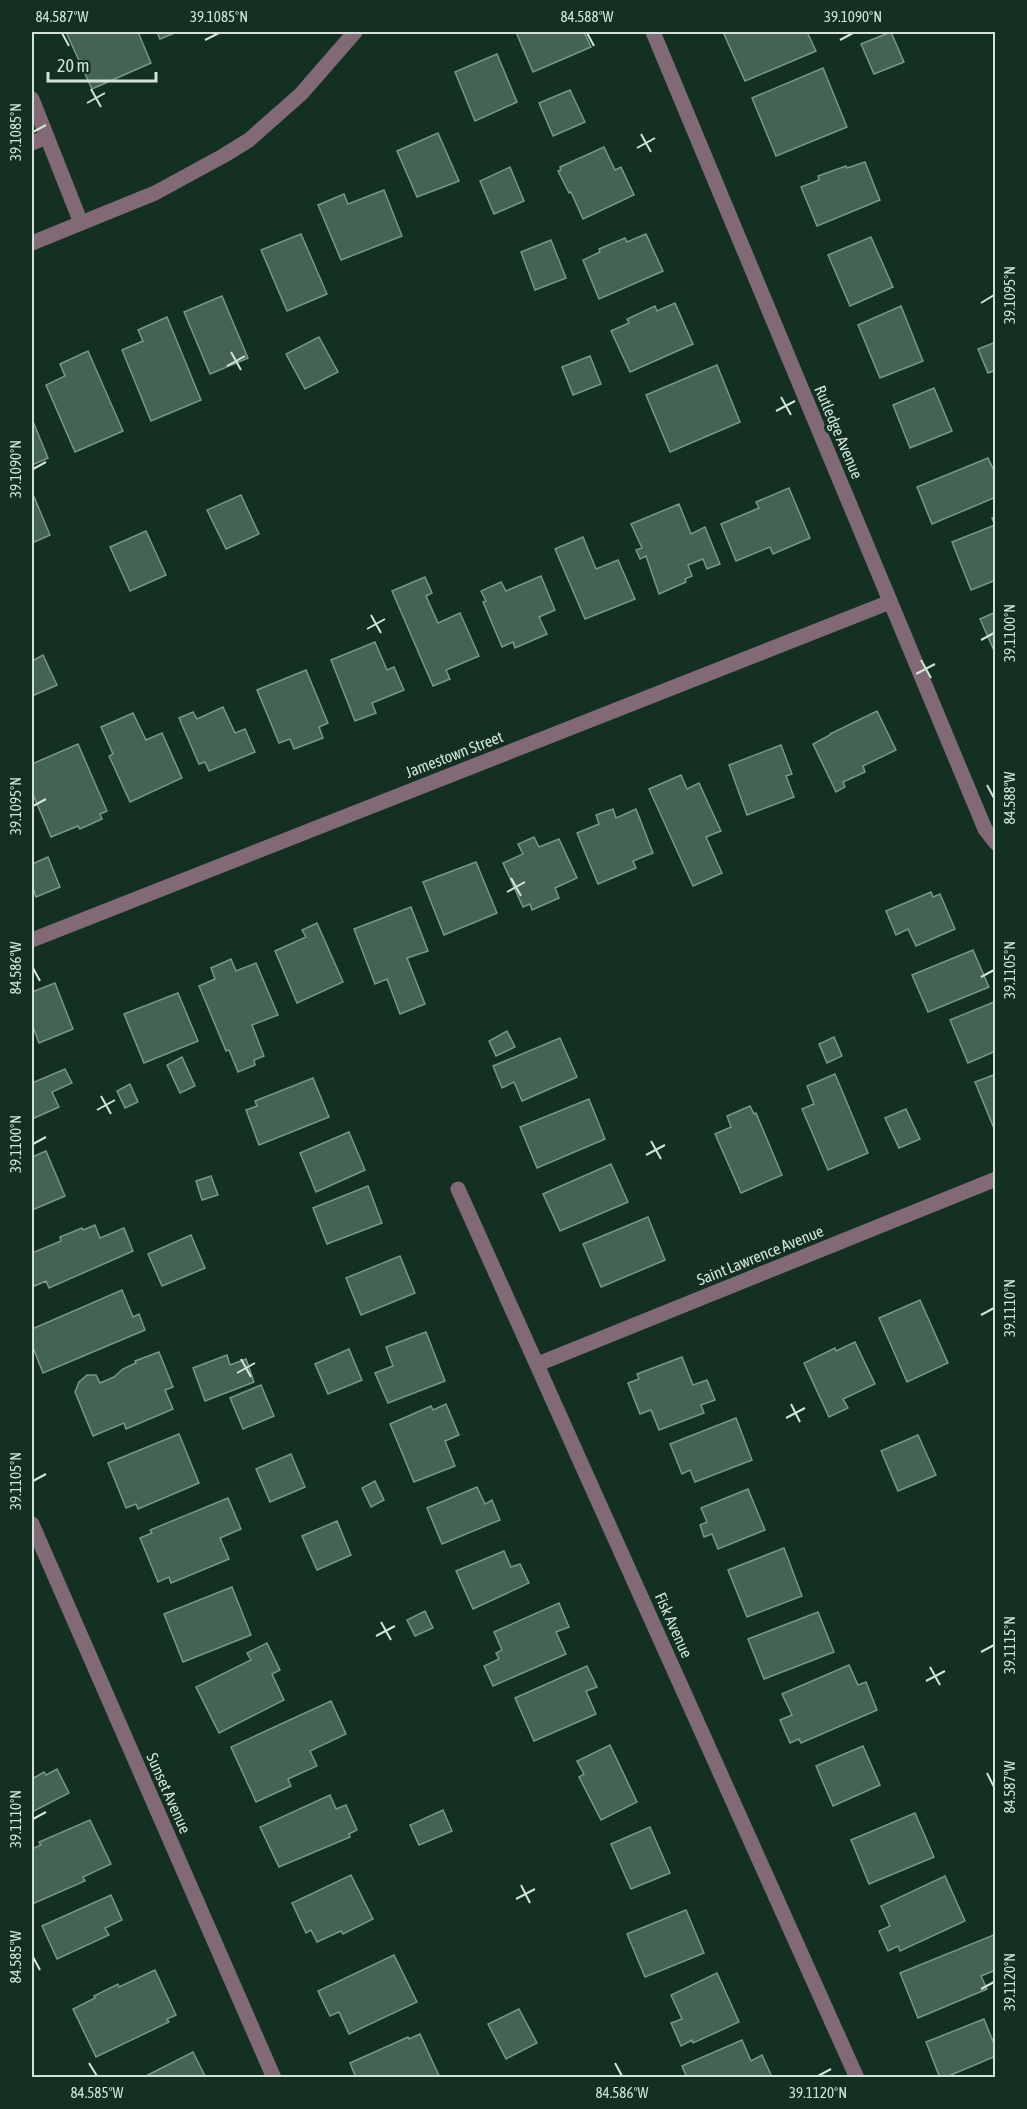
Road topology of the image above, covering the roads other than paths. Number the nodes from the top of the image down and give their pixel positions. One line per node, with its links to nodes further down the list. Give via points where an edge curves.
1 (355, 32): 6 (street, via 301,94 249,140 155,193)
2 (653, 32): 8 (street, Rutledge Avenue)
3 (32, 99): 4 (street)
4 (47, 136): 5 (street); 6 (street)
5 (32, 143)
6 (81, 223): 7 (street)
7 (32, 243)
8 (890, 602): 9 (street, Rutledge Avenue, via 985,829); 10 (street, Jamestown Street)
9 (996, 843)
10 (32, 940)
11 (996, 1179): 13 (street, Saint Lawrence Avenue)
12 (458, 1188): 13 (street, Fisk Avenue)
13 (538, 1364): 16 (street, Fisk Avenue)
14 (32, 1524): 15 (street, Sunset Avenue)
15 (274, 2078)
16 (857, 2078)

